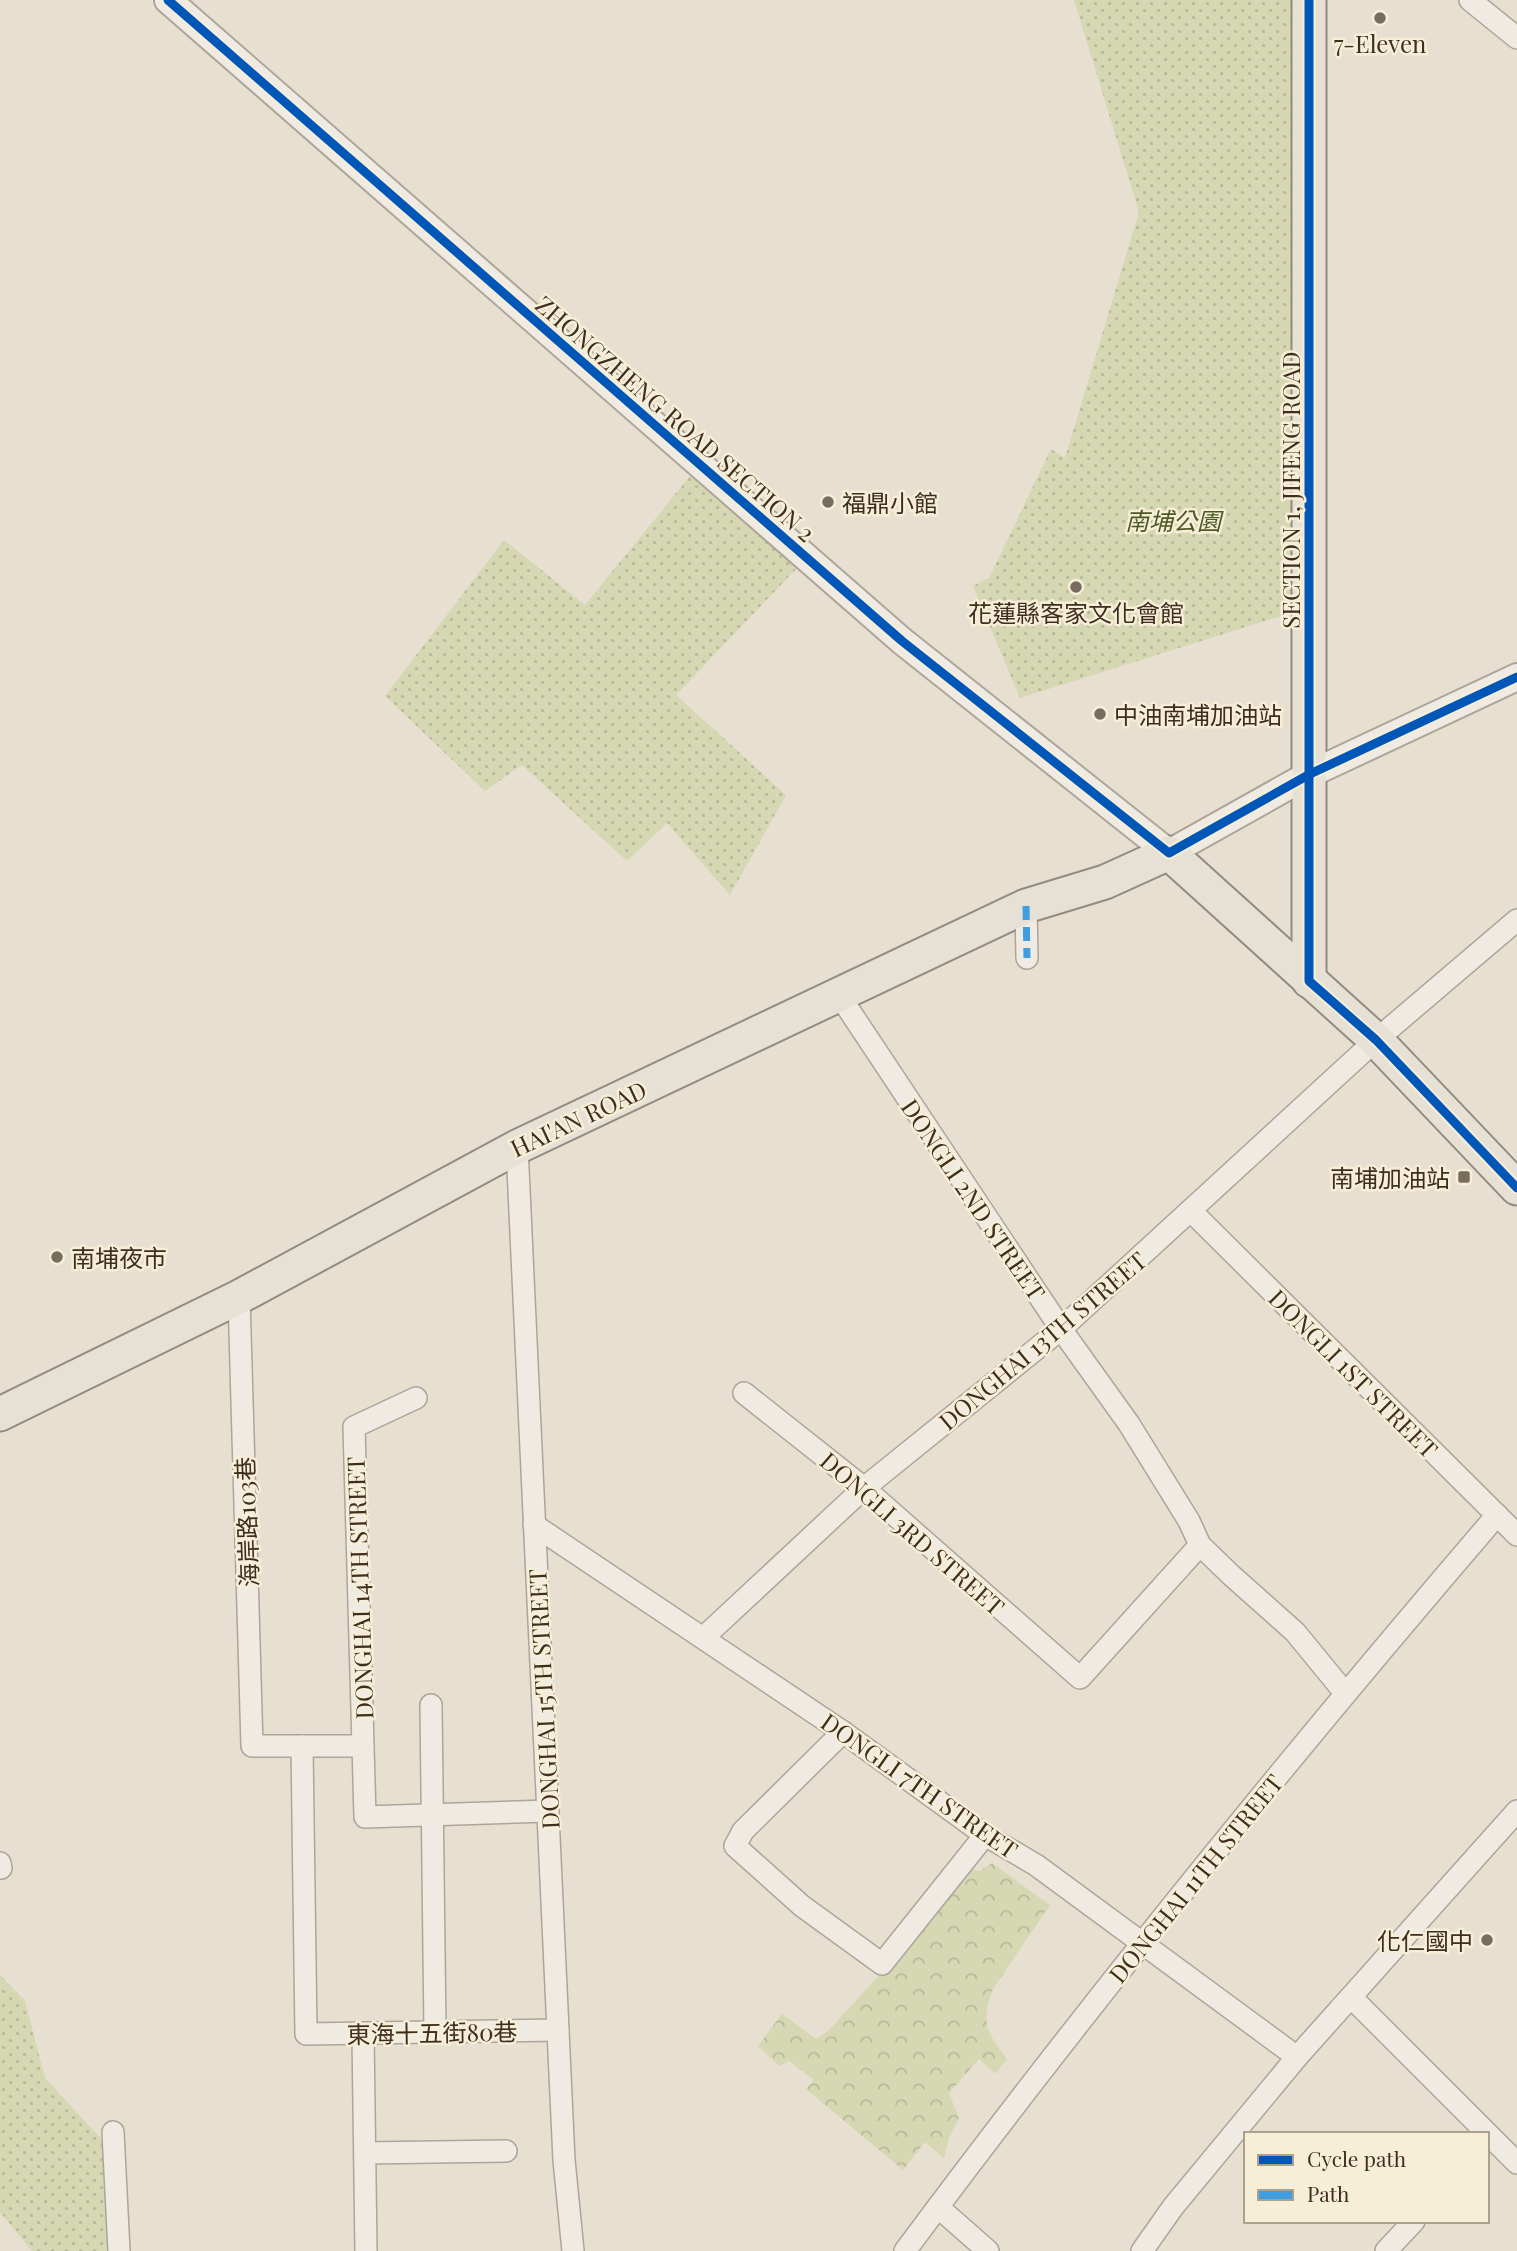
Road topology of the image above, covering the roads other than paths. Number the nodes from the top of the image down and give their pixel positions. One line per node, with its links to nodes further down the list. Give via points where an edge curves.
1 (169, 0): 7 (street, ZHONGZHENG ROAD SECTION 2, via 902,640)
2 (1309, 0): 6 (main road, SECTION 1, JIFENG ROAD)
3 (1470, 0): 4 (street)
4 (1517, 38)
5 (1517, 677): 6 (street)
6 (1310, 774): 7 (street); 11 (main road, SECTION 1, JIFENG ROAD)
7 (1170, 853): 8 (main road, HAI'AN ROAD, via 1105,882); 11 (main road)
8 (1026, 906): 10 (street); 12 (main road, HAI'AN ROAD)
9 (1517, 920): 13 (street, DONGHAI 13TH STREET)
10 (1027, 958)
11 (1309, 981): 13 (main road)
12 (839, 995): 14 (main road, HAI'AN ROAD); 18 (street, DONGLI 2ND STREET)
13 (1376, 1040): 15 (main road); 16 (street, DONGHAI 13TH STREET)
14 (517, 1147): 17 (main road, HAI'AN ROAD); 24 (street, DONGHAI 15TH STREET)
15 (1517, 1188)
16 (1191, 1212): 18 (street, DONGHAI 13TH STREET); 23 (street, DONGLI 1ST STREET)
17 (239, 1297): 21 (main road, HAI'AN ROAD); 31 (street, 海岸路103巷, via 252,1746)
18 (1060, 1329): 22 (street, DONGHAI 13TH STREET); 26 (street, DONGLI 2ND STREET, via 1129,1424)
19 (744, 1392): 22 (street, DONGLI 3RD STREET)
20 (416, 1398): 32 (street, DONGHAI 14TH STREET, via 354,1427)
21 (0, 1414)
22 (864, 1488): 26 (street, DONGLI 3RD STREET, via 1080,1678); 27 (street, DONGHAI 13TH STREET)
23 (1497, 1515): 25 (street, DONGLI 1ST STREET); 28 (street, DONGHAI 11TH STREET)
24 (534, 1525): 27 (street, DONGLI 7TH STREET); 33 (street, DONGHAI 15TH STREET)
25 (1517, 1535)
26 (1200, 1545): 28 (street, DONGLI 2ND STREET, via 1295,1632)
27 (704, 1637): 30 (street, DONGLI 7TH STREET)
28 (1345, 1693): 39 (street, DONGHAI 11TH STREET)
29 (431, 1705): 35 (street)
30 (843, 1732): 36 (street, DONGLI 7TH STREET); 36 (street, via 743,1831 735,1846 802,1906 882,1964)
31 (302, 1746): 32 (street); 43 (street, 東海十五街80巷, via 306,2034)
32 (363, 1746): 35 (street, DONGHAI 14TH STREET, via 365,1817)
33 (548, 1811): 35 (street); 41 (street, DONGHAI 15TH STREET)
34 (1517, 1811): 40 (street)
35 (432, 1815): 42 (street)
36 (985, 1835): 39 (street, DONGLI 7TH STREET, via 1026,1858)
37 (0, 1863): 38 (street)
38 (1, 1868)
39 (1143, 1942): 44 (street, DONGLI 7TH STREET); 51 (street, DONGHAI 11TH STREET)
40 (1351, 1997): 44 (street); 46 (street)
41 (558, 2030): 42 (street, 東海十五街80巷); 55 (street, DONGHAI 15TH STREET)
42 (435, 2032): 43 (street, 東海十五街80巷)
43 (363, 2034): 49 (street)
44 (1297, 2057): 58 (street)
45 (113, 2132): 53 (street)
46 (1481, 2132)
47 (1490, 2141): 50 (street)
48 (506, 2151): 49 (street)
49 (365, 2152): 54 (street)
50 (1517, 2163)
51 (938, 2207): 56 (street, DONGHAI 11TH STREET); 57 (street)
52 (1412, 2223): 59 (street)
53 (119, 2251)
54 (366, 2251)
55 (573, 2251)
56 (905, 2251)
57 (988, 2251)
58 (1142, 2251)
59 (1386, 2251)

